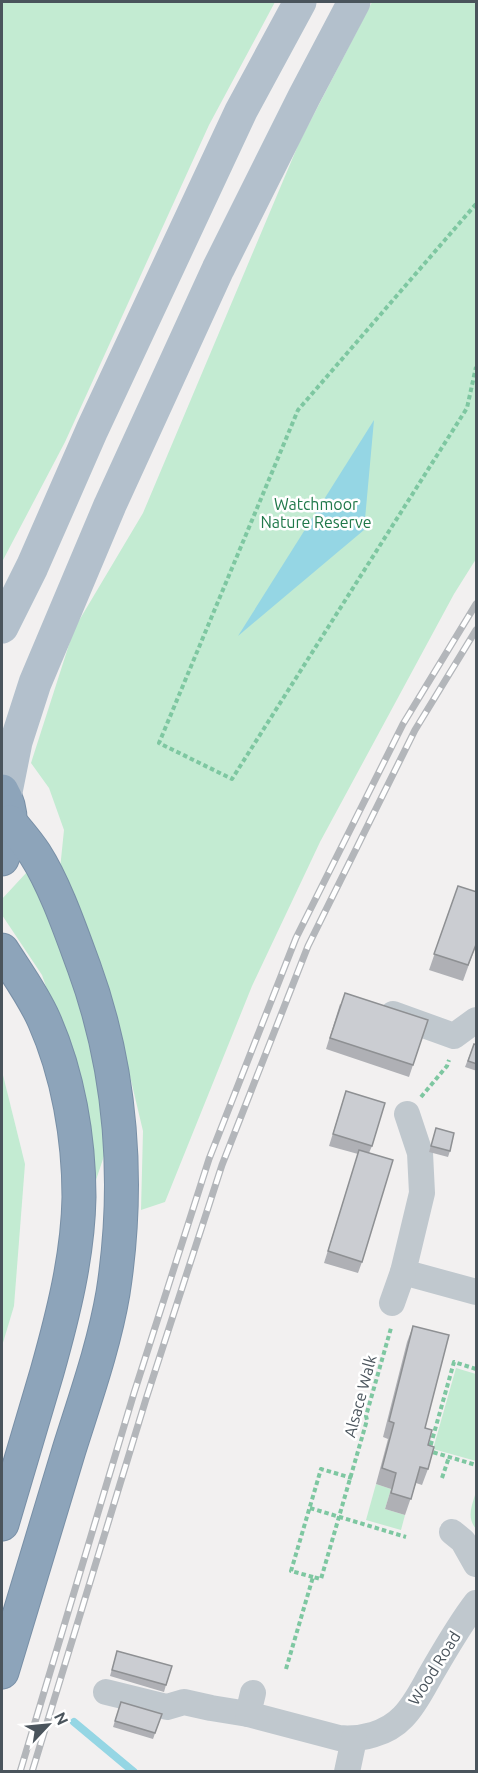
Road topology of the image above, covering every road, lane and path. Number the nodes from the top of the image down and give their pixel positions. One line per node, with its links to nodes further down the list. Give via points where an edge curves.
1 (300, 2): 5 (main road, via 241,111)
2 (354, 2): 6 (main road, via 218,269 110,505 31,694 16,742)
3 (477, 204): 4 (path, via 298,410 159,743 232,779 467,408)
4 (477, 367)
5 (2, 627)
6 (6, 803): 7 (highway, via 9,840); 30 (highway, via 51,885 90,985 112,1071 121,1153 112,1294 99,1350)
7 (2, 859)
8 (2, 950): 23 (highway, via 43,1017 57,1057 75,1138 79,1198 72,1268 60,1326)
9 (376, 1008): 11 (street)
10 (477, 1020): 11 (street)
11 (454, 1036): 12 (path, via 447,1066)
12 (407, 1114): 13 (street, via 420,1153 422,1192)
13 (403, 1272): 14 (street); 15 (street)
14 (477, 1292)
15 (393, 1312): 19 (path, Alsace Walk)
16 (477, 1369): 17 (path, via 454,1362 429,1451)
17 (449, 1457): 18 (path); 20 (path)
18 (477, 1465)
19 (352, 1478): 21 (path, via 321,1468); 22 (path, Alsace Walk)
20 (442, 1478)
21 (310, 1508): 22 (path); 27 (path, via 291,1571)
22 (340, 1517): 25 (path); 27 (path, Alsace Walk, via 321,1579)
23 (2, 1524)
24 (447, 1525): 26 (street)
25 (406, 1537)
26 (477, 1564)
27 (313, 1577): 29 (path, Alsace Walk)
28 (477, 1603): 32 (street, Wood Road, via 403,1717 377,1734)
29 (286, 1669)
30 (2, 1672)
31 (106, 1692): 32 (street, Wood Road, via 167,1707 184,1702 211,1708 250,1703 339,1738)
32 (354, 1739): 33 (street)
33 (347, 1772)

